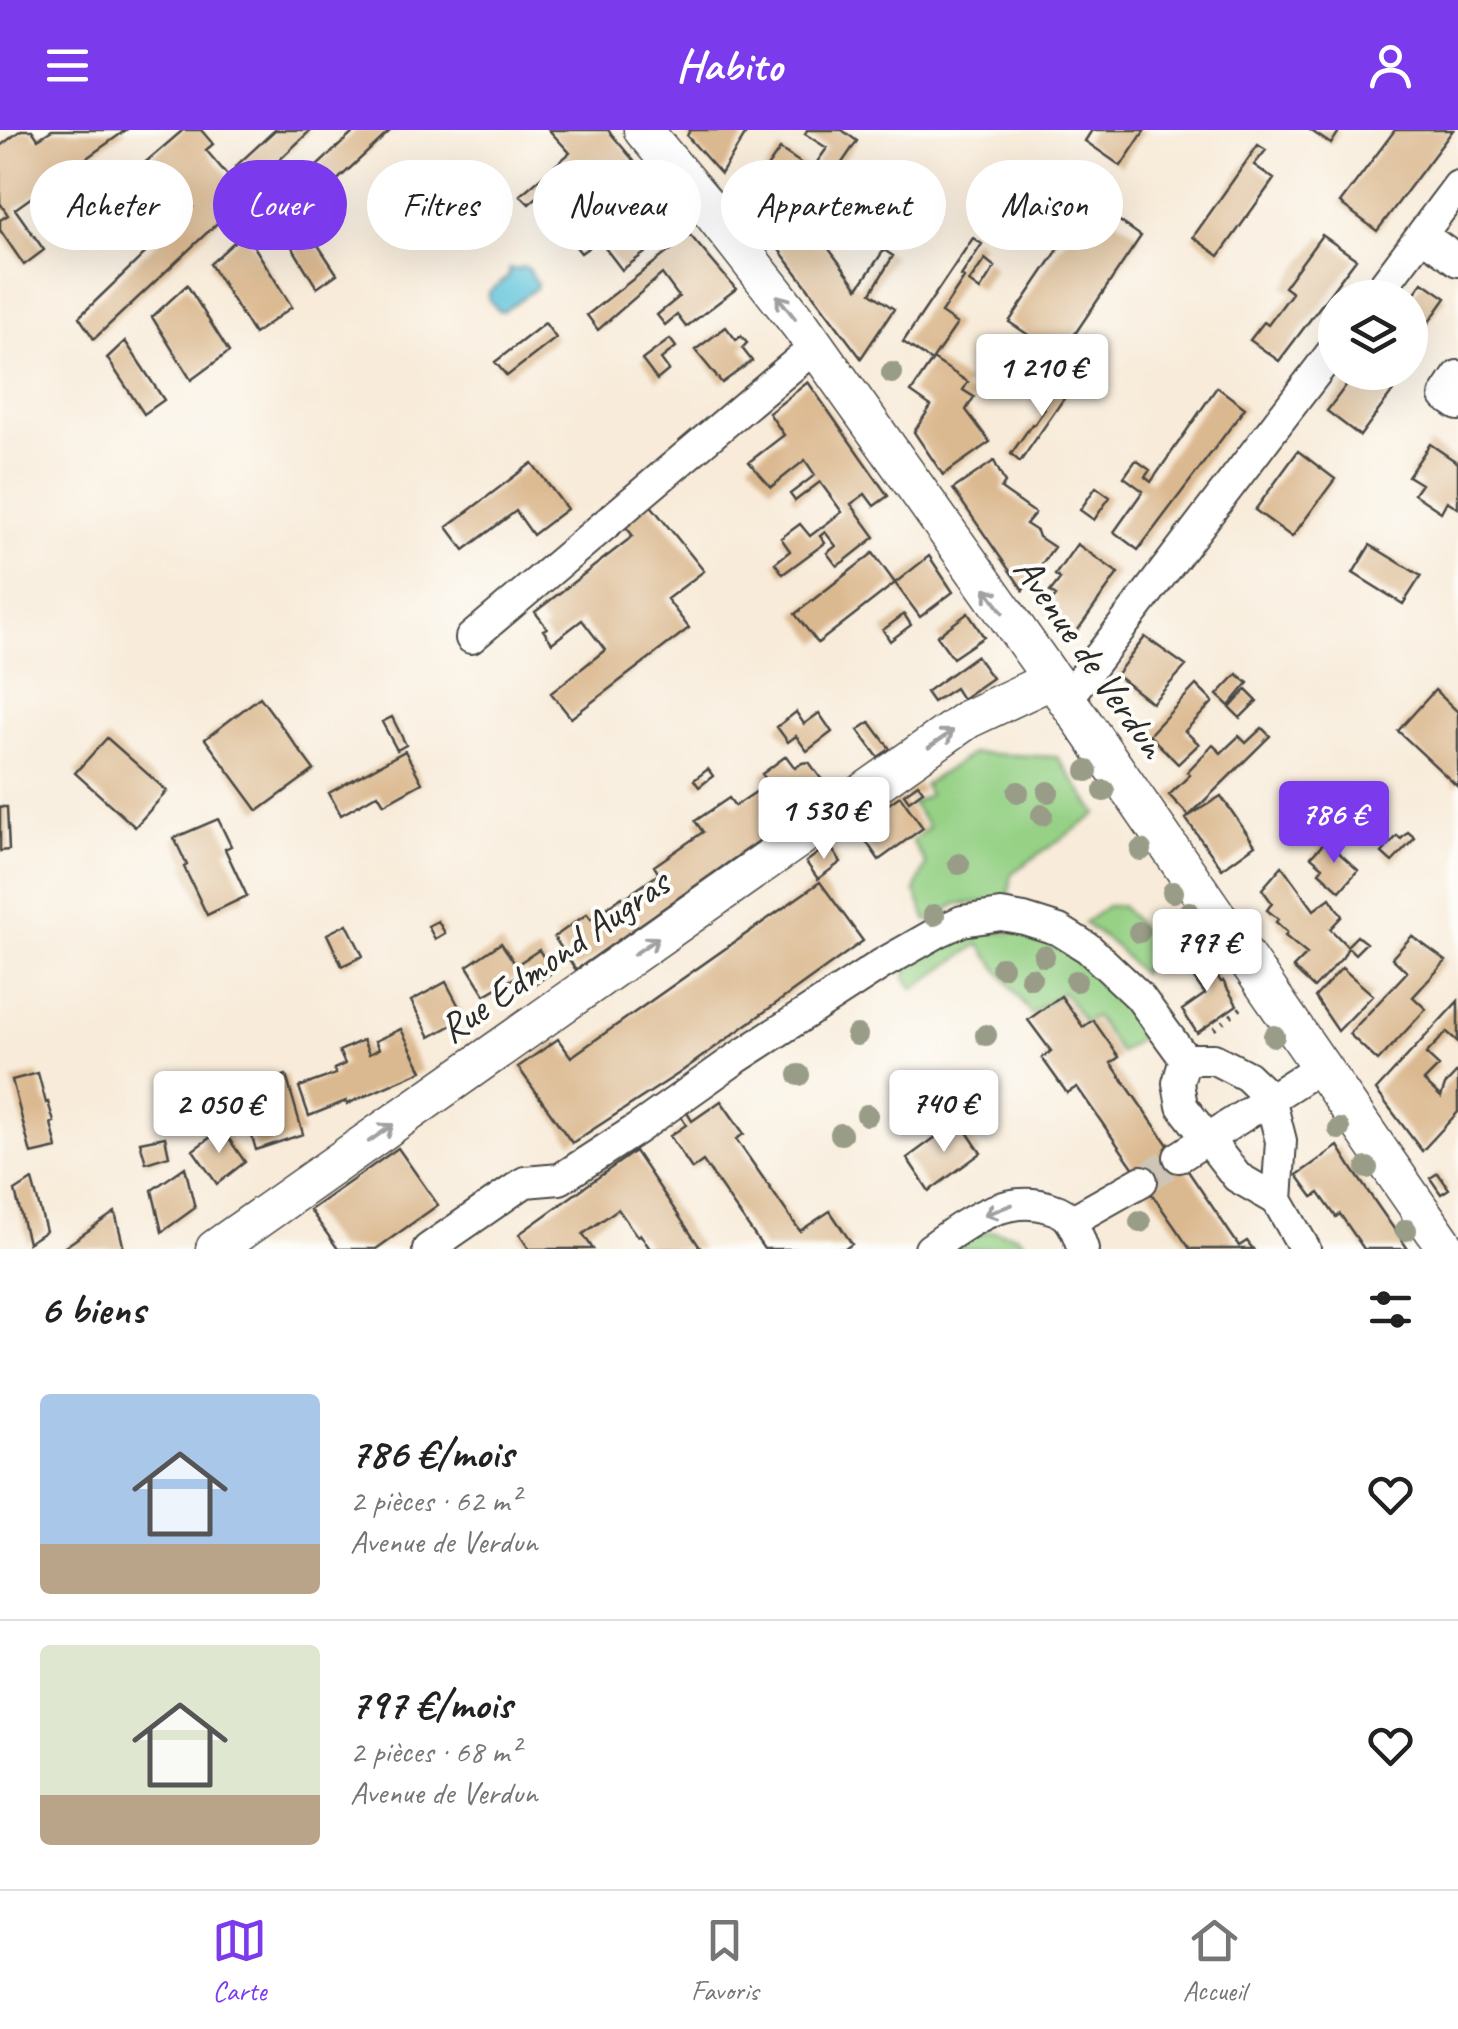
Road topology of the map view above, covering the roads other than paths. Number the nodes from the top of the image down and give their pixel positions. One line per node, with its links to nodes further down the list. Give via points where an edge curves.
1 (643, 130): 6 (main road, Avenue de Verdun, one-way to 1)
2 (1458, 186): 3 (street)
3 (1422, 235): 4 (street); 5 (street)
4 (1458, 262)
5 (1388, 280)
6 (815, 347): 10 (street); 11 (main road, Avenue de Verdun, one-way to 6)
7 (1318, 369): 11 (street)
8 (1458, 376): 9 (street, via 1445,396)
9 (1458, 405)
10 (470, 638)
11 (1058, 690): 13 (main road, Avenue de Verdun); 20 (main road, Rue Edmond Augras, one-way to 11, via 968,720)
12 (1186, 1059): 14 (street, via 1214,1059); 15 (street, via 1178,1083 1182,1106); 21 (street, via 1139,996 1059,930 1024,918 962,921 882,964 560,1178 525,1182)
13 (1320, 1067): 14 (street); 25 (main road, Avenue de Verdun)
14 (1270, 1098): 15 (street); 18 (street, via 1281,1142)
15 (1207, 1139): 16 (street); 18 (street, via 1238,1177)
16 (1178, 1157)
17 (1142, 1181): 19 (street)
18 (1277, 1200): 24 (street)
19 (1071, 1220): 22 (street, one-way to 22, via 1035,1202 1008,1204); 23 (street)
20 (215, 1249)
21 (428, 1249)
22 (930, 1249)
23 (1083, 1249)
24 (1306, 1249)
25 (1447, 1249)

